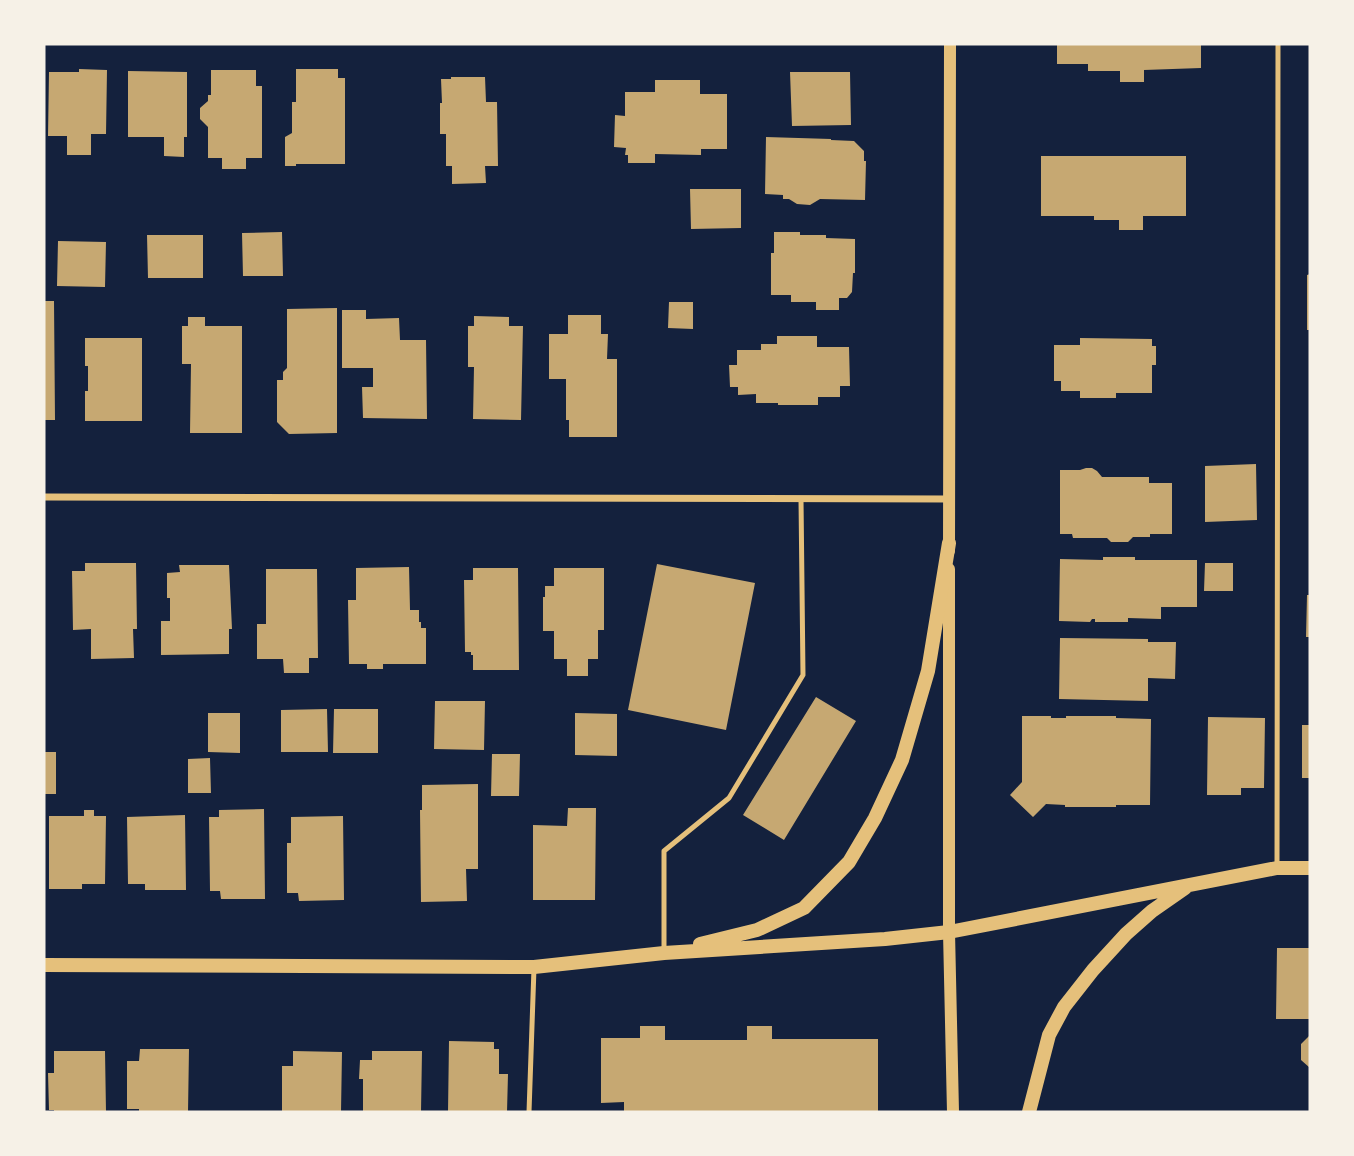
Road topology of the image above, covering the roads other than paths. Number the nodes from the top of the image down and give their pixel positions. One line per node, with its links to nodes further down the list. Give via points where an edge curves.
1 (950, 44): 5 (street)
2 (1278, 44): 7 (lane)
3 (44, 497): 4 (street)
4 (801, 499): 5 (street); 11 (lane, via 803,675 729,798 664,851)
5 (949, 499): 6 (street)
6 (949, 543): 10 (street); 11 (main road, via 928,671 902,760 849,862 804,908 757,930)
7 (1277, 868): 8 (main road); 9 (main road)
8 (1310, 868)
9 (1189, 885): 10 (main road); 16 (main road, via 1126,934 1064,1007 1049,1035)
10 (949, 932): 11 (main road); 15 (street)
11 (664, 953): 13 (main road)
12 (44, 965): 13 (main road)
13 (534, 967): 14 (lane)
14 (530, 1112)
15 (953, 1112)
16 (1029, 1112)

